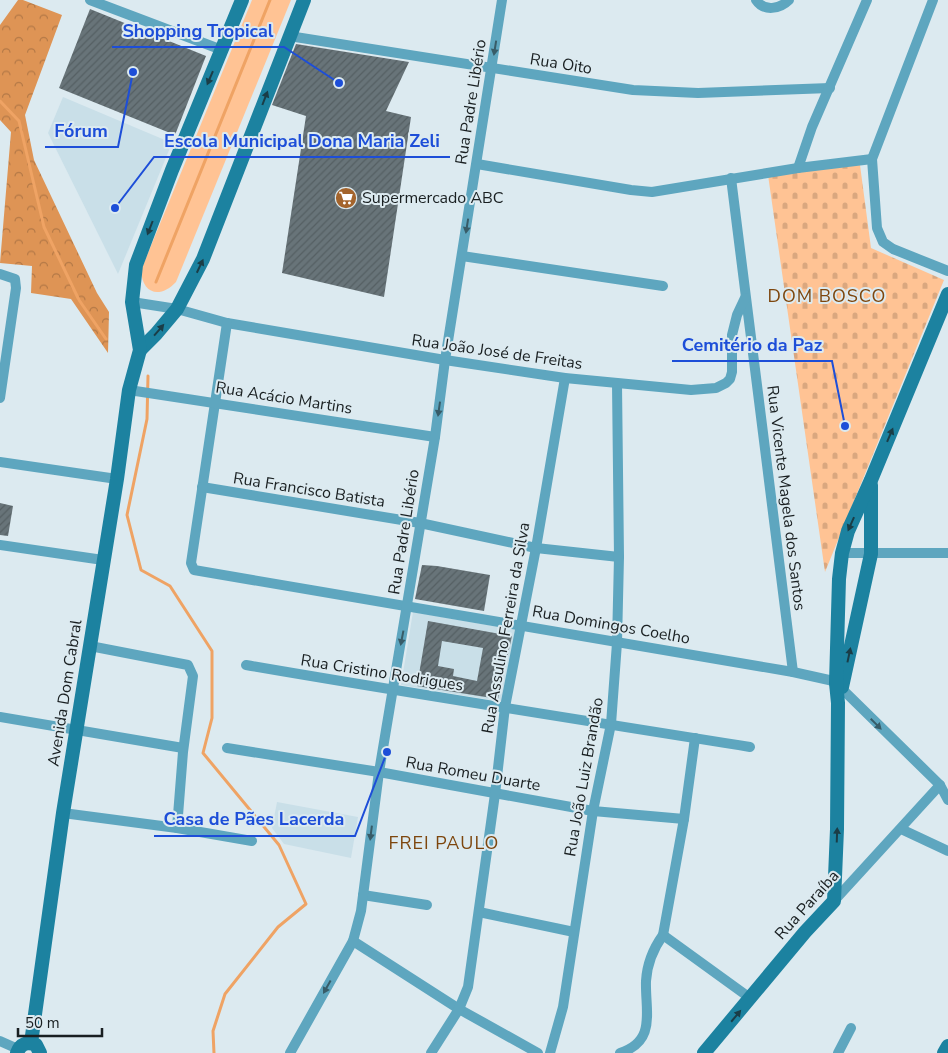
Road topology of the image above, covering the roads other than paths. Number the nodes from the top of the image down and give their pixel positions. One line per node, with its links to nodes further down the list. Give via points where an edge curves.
1 (90, 0): 10 (street)
2 (242, 0): 10 (street)
3 (304, 0): 9 (street)
4 (502, 0): 11 (street, Rua Padre Libério, one-way to 11)
5 (756, 0): 6 (street, via 768,8 777,8)
6 (789, 0)
7 (867, 0): 12 (street)
8 (933, 0): 13 (street)
9 (289, 36): 11 (street, Rua Oito); 24 (street, one-way to 9, via 203,259)
10 (222, 50): 23 (street, one-way to 23, via 136,265)
11 (492, 68): 12 (street, Rua Oito, via 633,90 698,93); 14 (street, Rua Padre Libério)
12 (830, 88): 15 (street)
13 (872, 159): 15 (street); 18 (street, via 877,228 883,242)
14 (477, 164): 16 (street, via 652,192); 17 (street, Rua Padre Libério, one-way to 17)
15 (798, 168): 16 (street)
16 (731, 178): 22 (street, Rua Vicente Magela dos Santos)
17 (462, 256): 20 (street); 27 (street, Rua Padre Libério)
18 (948, 272)
19 (3, 275): 31 (street, via 15,279 16,288)
20 (663, 286)
21 (948, 294): 36 (street, one-way to 21)
22 (746, 298): 29 (street, Rua João José de Freitas, via 734,324 732,372 726,384 691,390); 53 (street, Rua Vicente Magela dos Santos)
23 (132, 302): 24 (street, Rua João José de Freitas); 26 (street)
24 (177, 309): 25 (street, Rua João José de Freitas); 26 (street, one-way to 24)
25 (227, 323): 27 (street, Rua João José de Freitas); 32 (street)
26 (140, 350): 30 (street, Avenida Dom Cabral)
27 (445, 360): 28 (street, Rua João José de Freitas); 33 (street, Rua Padre Libério, one-way to 33)
28 (564, 378): 29 (street, Rua João José de Freitas); 40 (street, Rua Assulino Ferreira da Silva)
29 (617, 384): 44 (street, Rua João Luiz Brandão)
30 (134, 391): 32 (street, Rua Acácio Martins); 35 (street, Avenida Dom Cabral)
31 (0, 398)
32 (214, 402): 33 (street, Rua Acácio Martins); 37 (street)
33 (435, 437): 38 (street, Rua Padre Libério)
34 (0, 462): 35 (street)
35 (117, 478): 45 (street, Avenida Dom Cabral)
36 (871, 480): 41 (street, one-way to 41, via 848,531); 43 (street)
37 (202, 487): 38 (street, Rua Francisco Batista); 46 (street, Rua Domingos Coelho, via 191,563 194,570)
38 (420, 524): 40 (street, Rua Francisco Batista); 46 (street, Rua Padre Libério)
39 (0, 545): 45 (street)
40 (536, 548): 44 (street, Rua Francisco Batista); 49 (street, Rua Assulino Ferreira da Silva)
41 (842, 553): 43 (street); 47 (street)
42 (948, 553): 43 (street)
43 (871, 554): 48 (street)
44 (618, 557): 50 (street, Rua João Luiz Brandão)
45 (103, 560): 51 (street, Avenida Dom Cabral)
46 (408, 606): 49 (street, Rua Domingos Coelho); 54 (street, Rua Padre Libério, one-way to 54)
47 (838, 620): 48 (street); 55 (street)
48 (856, 622): 55 (street, one-way to 48)
49 (520, 624): 50 (street, Rua Domingos Coelho); 56 (street, Rua Assulino Ferreira da Silva)
50 (617, 643): 53 (street, Rua Domingos Coelho); 58 (street, Rua João Luiz Brandão)
51 (90, 646): 59 (street, Avenida Dom Cabral); 62 (street, via 188,666 193,676)
52 (246, 665): 54 (street, Rua Cristino Rodrigues)
53 (793, 672): 55 (street, Rua Domingos Coelho, via 829,680)
54 (392, 690): 56 (street, Rua Cristino Rodrigues); 64 (street, Rua Padre Libério)
55 (838, 692): 65 (street, one-way to 65); 76 (street, one-way to 55)
56 (505, 707): 58 (street, Rua Cristino Rodrigues); 66 (street, Rua Assulino Ferreira da Silva)
57 (0, 717): 59 (street)
58 (611, 724): 60 (street, Rua Cristino Rodrigues); 68 (street, Rua João Luiz Brandão)
59 (76, 730): 62 (street); 69 (street, Avenida Dom Cabral)
60 (695, 738): 61 (street, Rua Cristino Rodrigues); 70 (street)
61 (750, 747)
62 (183, 748): 71 (street)
63 (227, 748): 64 (street, Rua Romeu Duarte)
64 (379, 772): 66 (street, Rua Romeu Duarte); 75 (street, Rua Padre Libério, one-way to 75)
65 (940, 785): 67 (street); 72 (street, Rua Paraíba)
66 (496, 794): 68 (street, Rua Romeu Duarte); 78 (street, Rua Assulino Ferreira da Silva)
67 (948, 800)
68 (593, 811): 70 (street, Rua Romeu Duarte); 79 (street, Rua João Luiz Brandão)
69 (63, 813): 71 (street); 87 (street, Avenida Dom Cabral)
70 (684, 819): 80 (street)
71 (177, 828): 73 (street)
72 (901, 829): 74 (street); 76 (street, Rua Paraíba)
73 (252, 841)
74 (948, 851)
75 (363, 895): 77 (street); 81 (street, Rua Padre Libério)
76 (834, 901): 82 (street, Rua Paraíba)
77 (427, 905)
78 (479, 912): 79 (street); 83 (street, Rua Assulino Ferreira da Silva, via 468,987)
79 (574, 932): 91 (street, Rua João Luiz Brandão, via 563,1007)
80 (663, 935): 82 (street); 92 (street, via 650,960 646,980 647,1026 644,1038 635,1047)
81 (353, 941): 83 (street); 88 (street, Rua Padre Libério, one-way to 88)
82 (750, 998): 93 (street, Rua Paraíba, one-way to 82)
83 (459, 1009): 89 (street, Rua Assulino Ferreira da Silva); 90 (street)
84 (851, 1028): 94 (street)
85 (0, 1041): 87 (street)
86 (948, 1047): 95 (street)
87 (27, 1049)
88 (290, 1053)
89 (431, 1053)
90 (538, 1053)
91 (550, 1053)
92 (620, 1053)
93 (704, 1053)
94 (838, 1053)
95 (944, 1053)

